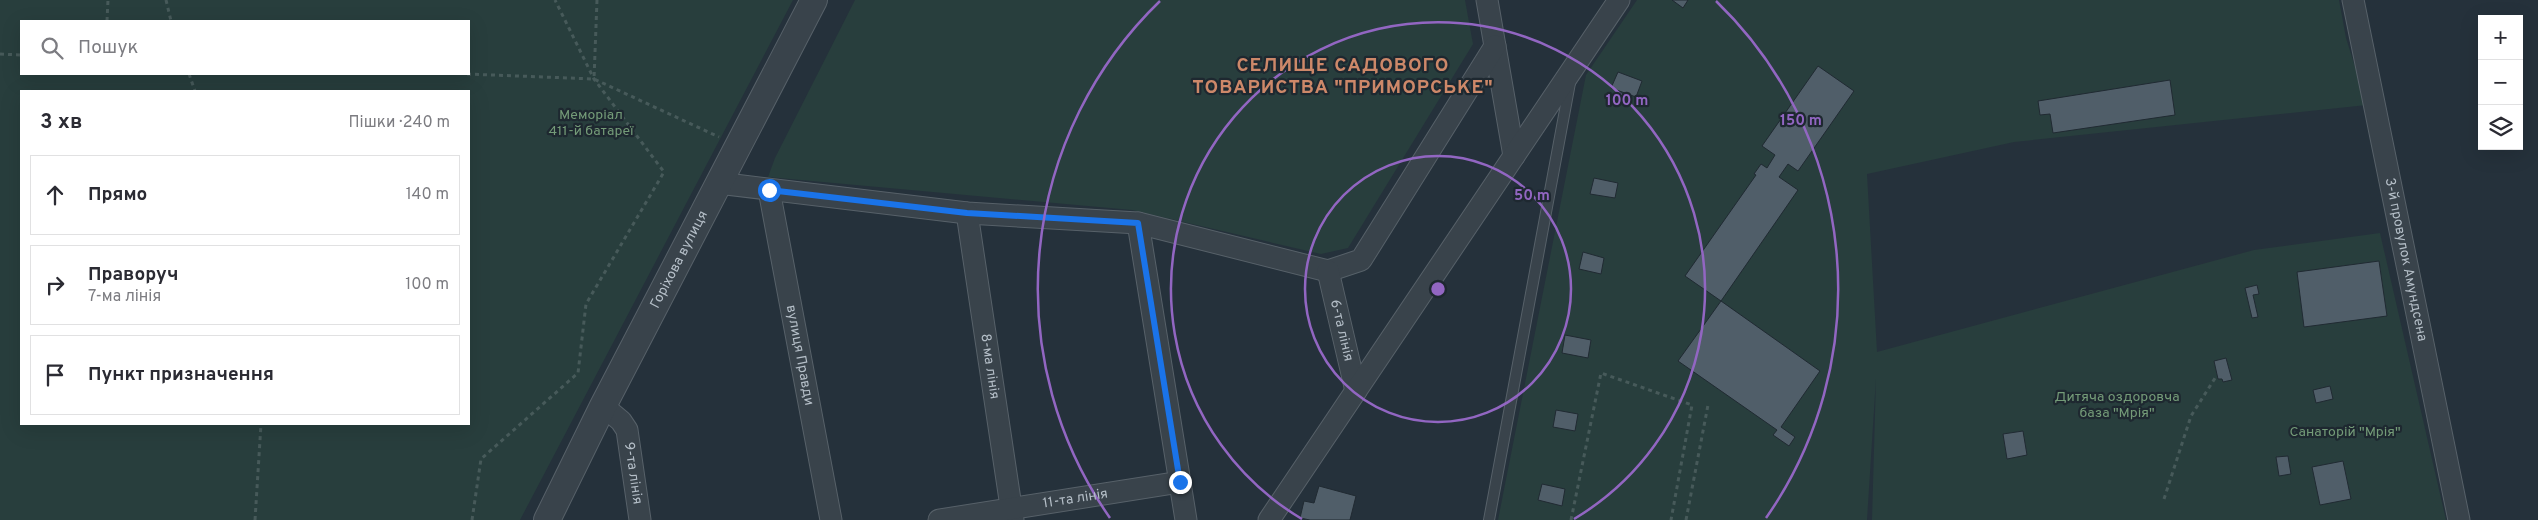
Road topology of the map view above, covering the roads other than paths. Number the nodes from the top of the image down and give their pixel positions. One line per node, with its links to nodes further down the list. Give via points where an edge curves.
1 (814, 0): 8 (street, Горіхова вулиця)
2 (1487, 0): 5 (street)
3 (1619, 0): 6 (street)
4 (2353, 0): 24 (street, 3-й провулок Амундсена)
5 (1495, 46): 7 (street); 12 (street, via 1361,260)
6 (1573, 69): 7 (street); 23 (lane)
7 (1514, 156): 13 (street)
8 (718, 183): 9 (street); 14 (street, Горіхова вулиця)
9 (769, 190): 10 (street); 19 (street, вулиця Правди)
10 (967, 213): 11 (street); 16 (street, 8-ма лінія)
11 (1138, 223): 12 (street); 15 (street)
12 (1328, 271): 13 (street, 6-та лінія)
13 (1356, 391): 22 (street)
14 (603, 406): 17 (street, Горіхова вулиця); 18 (street, 9-та лінія, via 627,430)
15 (1180, 482): 16 (street, 11-та лінія); 21 (street)
16 (1012, 515): 20 (street, 11-та лінія)
17 (547, 520)
18 (640, 520)
19 (831, 520)
20 (939, 520)
21 (1186, 520)
22 (1269, 520)
23 (1489, 520)
24 (2459, 520)

